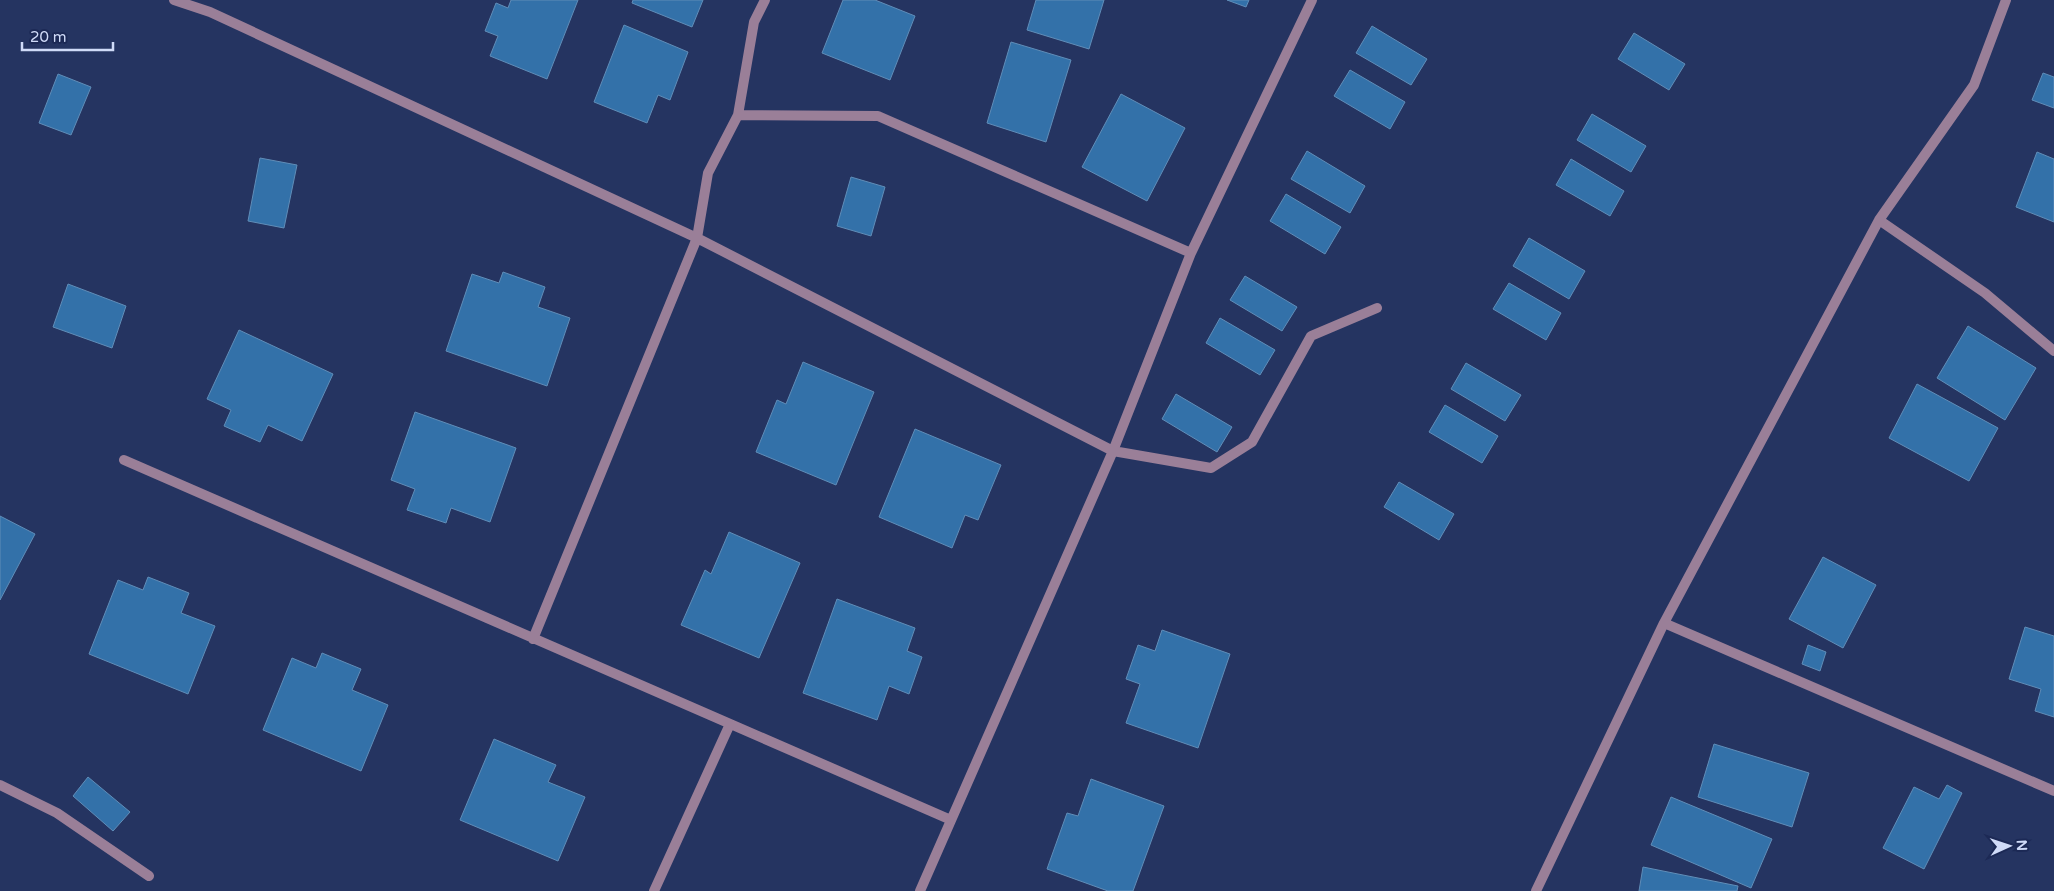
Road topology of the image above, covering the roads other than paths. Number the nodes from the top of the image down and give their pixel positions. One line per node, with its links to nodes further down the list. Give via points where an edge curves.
1 (174, 0): 7 (street, via 219,16)
2 (765, 0): 5 (street, via 754,22)
3 (1312, 0): 8 (street)
4 (2006, 0): 6 (street, via 1974,85)
5 (738, 115): 7 (street, via 708,173); 8 (street, via 878,116)
6 (1879, 220): 10 (street, via 1985,293); 13 (street)
7 (697, 238): 11 (street); 14 (street)
8 (1191, 253): 11 (street)
9 (1377, 308): 11 (street, via 1311,336 1252,442 1211,468)
10 (2054, 351)
11 (1113, 451): 18 (street)
12 (124, 460): 14 (street)
13 (1664, 623): 17 (street); 22 (street)
14 (533, 639): 15 (street)
15 (730, 724): 18 (street); 20 (street)
16 (0, 785): 19 (street, via 57,813)
17 (2054, 791)
18 (951, 820): 21 (street)
19 (149, 876)
20 (654, 891)
21 (920, 891)
22 (1536, 891)

